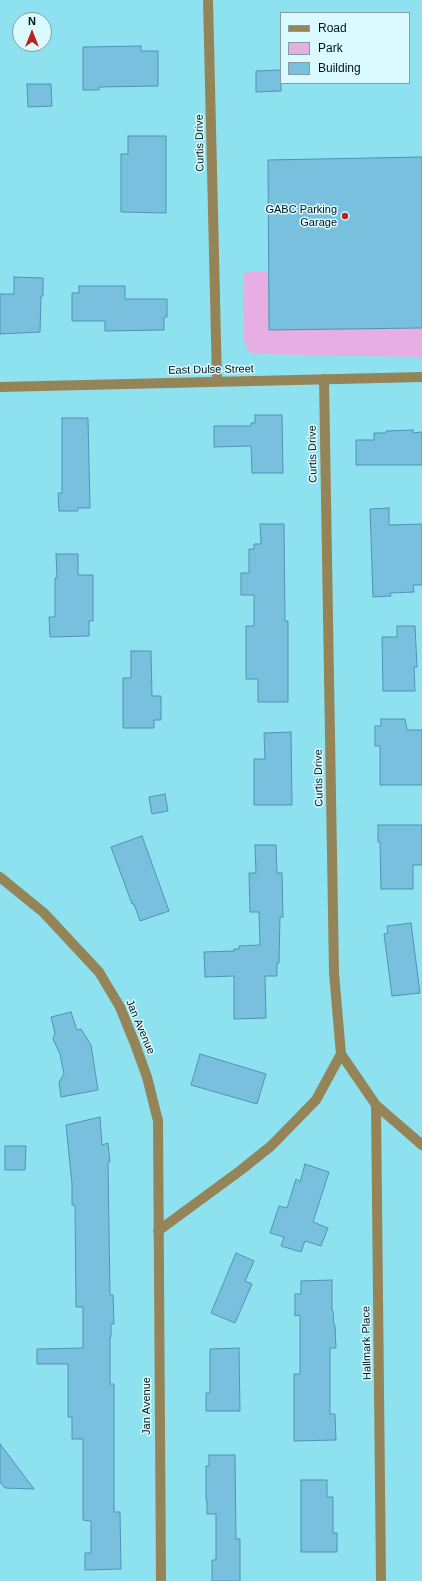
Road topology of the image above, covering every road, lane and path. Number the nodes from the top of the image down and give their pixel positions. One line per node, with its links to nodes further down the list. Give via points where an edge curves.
1 (208, 0): 4 (street, Curtis Drive)
2 (422, 377): 3 (street, East Dulse Street)
3 (324, 379): 4 (street, East Dulse Street); 7 (street, Curtis Drive, via 334,973)
4 (217, 382): 5 (street, East Dulse Street)
5 (0, 387)
6 (0, 877): 10 (street, Jan Avenue, via 44,913 99,972 120,1007 147,1077 158,1121)
7 (341, 1054): 8 (street, Curtis Drive); 10 (street, via 316,1100 271,1146)
8 (376, 1105): 9 (street, Curtis Drive); 12 (street, Hallmark Place)
9 (422, 1145)
10 (158, 1231): 11 (street, Jan Avenue)
11 (161, 1581)
12 (381, 1581)

